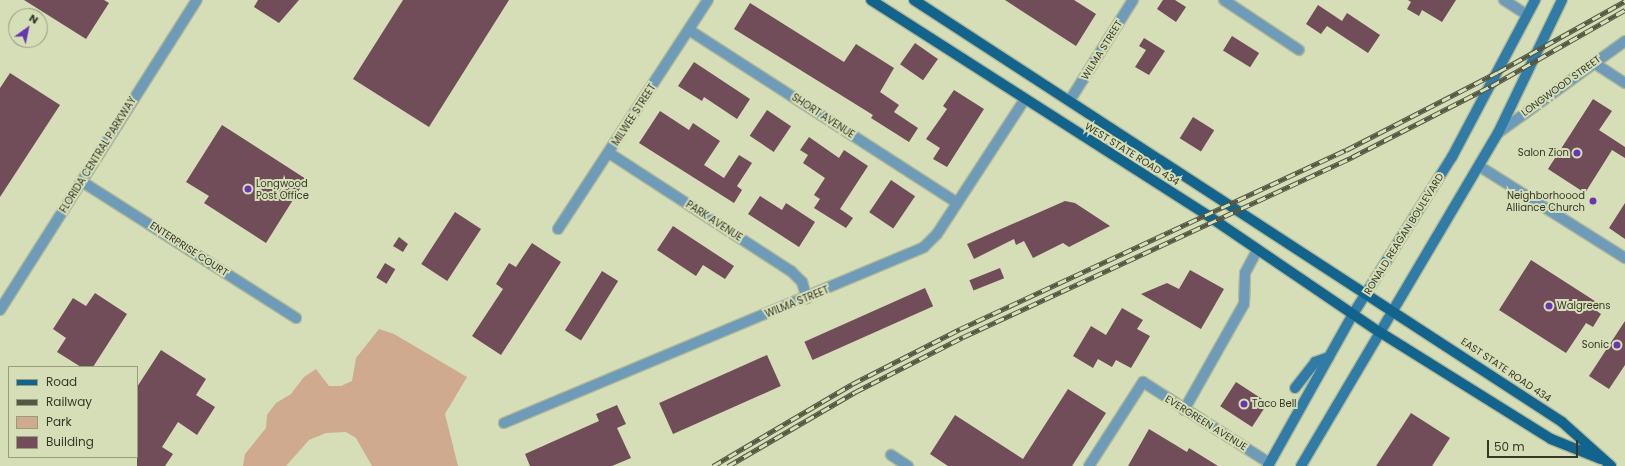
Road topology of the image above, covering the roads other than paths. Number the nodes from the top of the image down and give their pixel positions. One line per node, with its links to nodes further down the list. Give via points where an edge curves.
1 (197, 0): 21 (street, FLORIDA CENTRAL PARKWAY)
2 (708, 0): 11 (street, MILWEE STREET)
3 (871, 0): 16 (main road, WEST STATE ROAD 434)
4 (914, 0): 17 (main road, WEST STATE ROAD 434)
5 (1133, 0): 17 (street, WILMA STREET)
6 (1224, 0): 13 (street)
7 (1504, 0): 10 (street)
8 (1535, 0): 10 (main road, RONALD REAGAN BOULEVARD)
9 (1562, 0): 18 (main road)
10 (1527, 15): 26 (main road, RONALD REAGAN BOULEVARD, via 1452,157)
11 (689, 30): 19 (street, MILWEE STREET); 22 (street, SHORT AVENUE)
12 (1625, 41): 14 (street, LONGWOOD STREET)
13 (1299, 50)
14 (1594, 63): 15 (street); 18 (street, LONGWOOD STREET)
15 (1625, 83)
16 (1024, 98): 22 (street, WILMA STREET); 24 (main road, WEST STATE ROAD 434)
17 (1070, 100): 26 (main road, WEST STATE ROAD 434)
18 (1498, 133): 20 (main road)
19 (609, 153): 23 (street, MILWEE STREET); 27 (street, PARK AVENUE, via 791,271 802,282)
20 (1479, 166): 25 (street); 28 (main road)
21 (81, 181): 29 (street, FLORIDA CENTRAL PARKWAY); 31 (street, ENTERPRISE COURT)
22 (957, 203): 27 (street, WILMA STREET, via 924,247)
23 (558, 229)
24 (1257, 250): 30 (main road, WEST STATE ROAD 434); 35 (street, via 1245,273 1244,304)
25 (1625, 258)
26 (1367, 292): 28 (main road, WEST STATE ROAD 434); 30 (main road, RONALD REAGAN BOULEVARD)
27 (807, 298): 36 (street, WILMA STREET)
28 (1391, 308): 32 (main road); 38 (main road, EAST STATE ROAD 434, via 1562,422)
29 (0, 310)
30 (1354, 314): 32 (main road, WEST STATE ROAD 434); 33 (main road, RONALD REAGAN BOULEVARD)
31 (296, 318)
32 (1378, 331): 38 (main road, EAST STATE ROAD 434, via 1551,439); 42 (main road)
33 (1329, 357): 34 (main road, via 1315,362); 39 (main road, RONALD REAGAN BOULEVARD)
34 (1295, 388)
35 (1184, 410): 39 (street, EVERGREEN AVENUE); 41 (street, EVERGREEN AVENUE, via 1143,382)
36 (504, 423)
37 (891, 455): 40 (street)
38 (1601, 459): 43 (main road, EAST STATE ROAD 434)
39 (1268, 464)
40 (908, 466)
41 (1089, 466)
42 (1301, 466)
43 (1611, 466)

